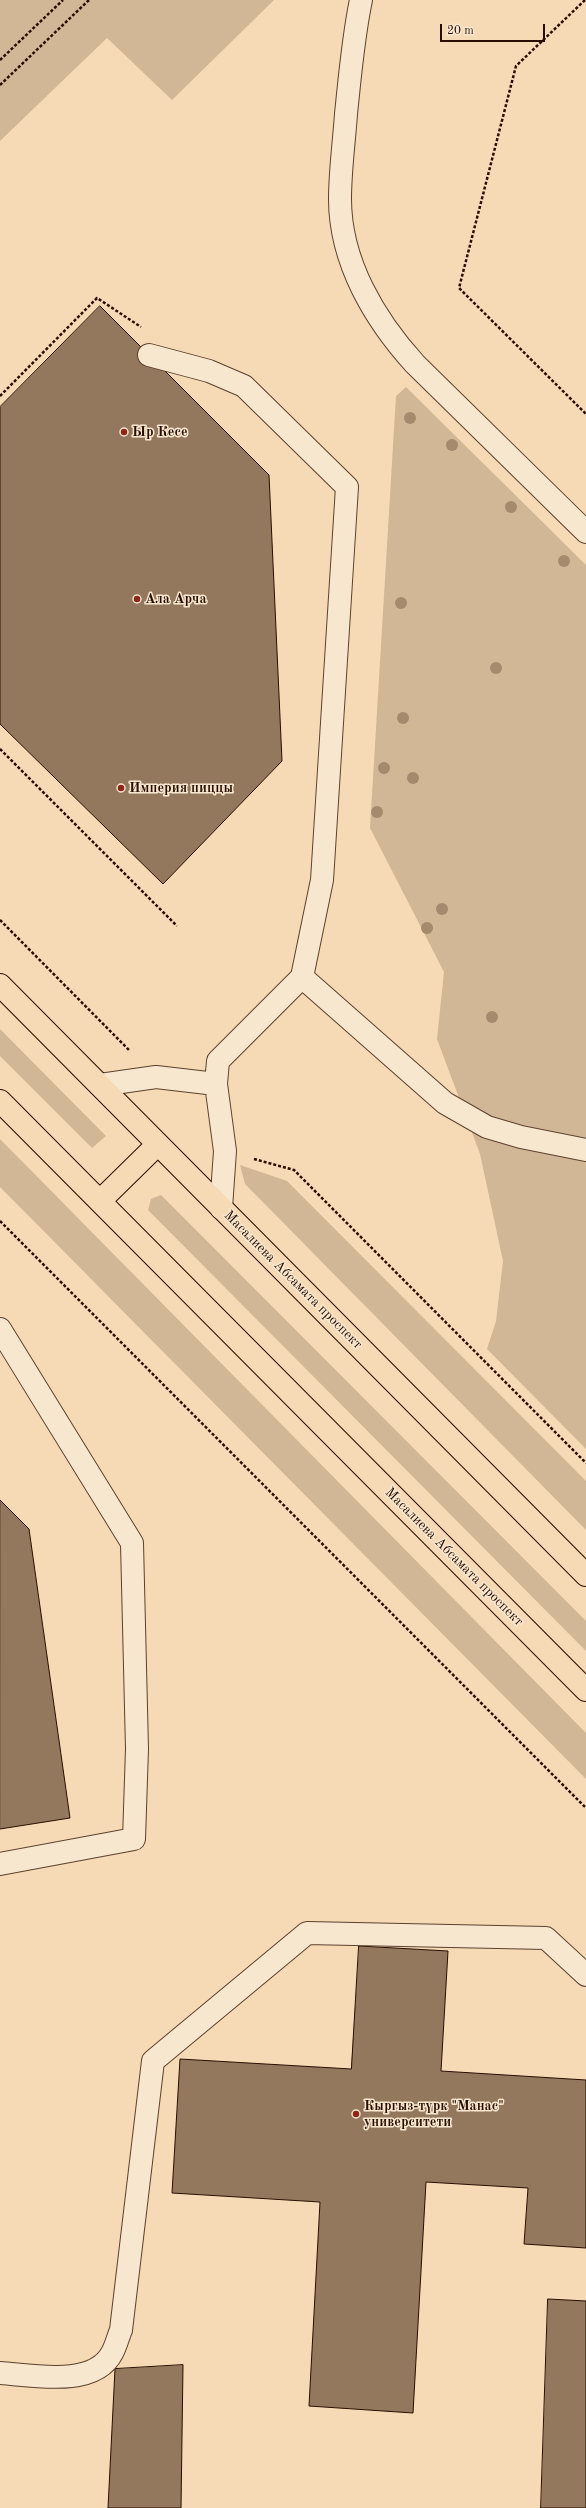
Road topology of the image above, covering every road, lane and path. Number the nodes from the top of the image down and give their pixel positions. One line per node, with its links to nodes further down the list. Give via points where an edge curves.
1 (63, 0): 5 (path)
2 (89, 0): 6 (path)
3 (361, 0): 11 (street, via 354,37 340,201 345,239 365,294 371,308 390,336 416,364)
4 (584, 0): 10 (path, via 516,66 459,288)
5 (0, 60)
6 (0, 85)
7 (143, 328): 9 (path, via 97,298)
8 (149, 355): 15 (street, via 209,371 244,386 347,487 322,880)
9 (0, 396)
10 (586, 414)
11 (586, 532)
12 (0, 749): 14 (path)
13 (0, 920): 17 (path)
14 (177, 926)
15 (302, 977): 18 (street, via 218,1061); 22 (street, via 445,1103 487,1127 521,1137)
16 (0, 985): 19 (main road, Масалиева Абсамата проспект)
17 (156, 1077): 18 (street); 19 (street)
18 (216, 1084): 23 (street)
19 (100, 1086): 21 (main road, Масалиева Абсамата проспект)
20 (0, 1101): 24 (main road, Масалиева Абсамата проспект)
21 (157, 1145): 24 (main road); 25 (main road, Масалиева Абсамата проспект)
22 (586, 1150)
23 (225, 1151): 25 (street); 28 (path, via 294,1170)
24 (100, 1201): 30 (main road, Масалиева Абсамата проспект)
25 (221, 1208): 29 (main road, Масалиева Абсамата проспект)
26 (0, 1221): 31 (path)
27 (0, 1329): 32 (street, via 132,1543 137,1749 134,1839)
28 (586, 1463)
29 (586, 1575)
30 (586, 1690)
31 (586, 1808)
32 (0, 1864)
33 (586, 1975): 34 (street, via 546,1938 307,1933 154,2061 121,2330 112,2354 94,2370 71,2378)
34 (0, 2373)

